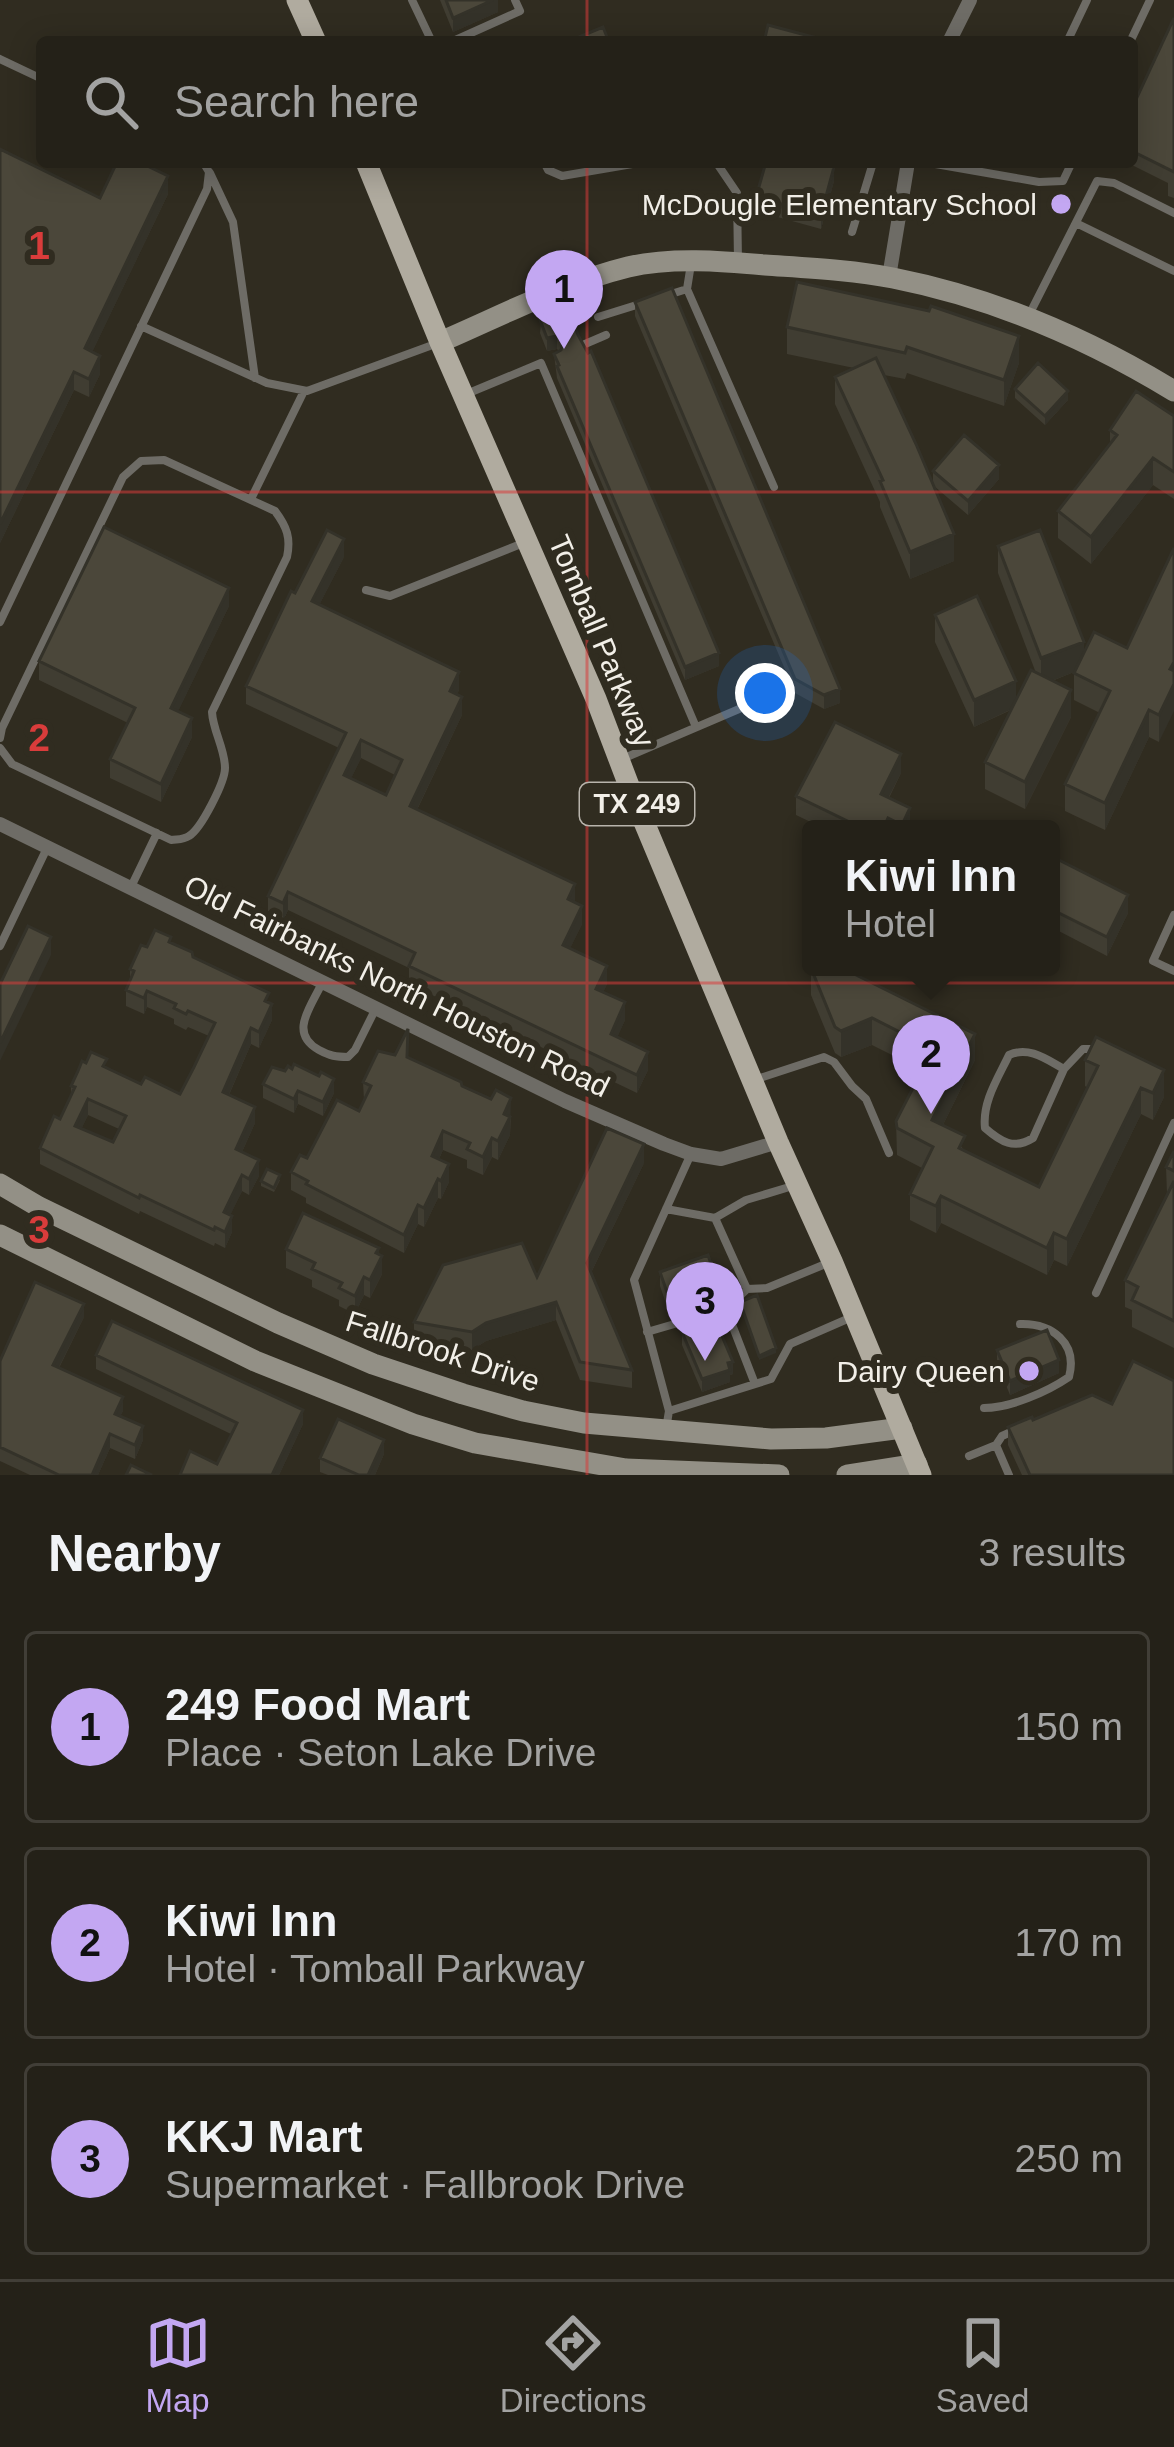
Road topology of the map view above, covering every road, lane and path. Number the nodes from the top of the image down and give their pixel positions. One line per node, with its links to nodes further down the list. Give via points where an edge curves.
1 (297, 0): 7 (main road)
2 (412, 0): 8 (lane)
3 (515, 0): 9 (lane, via 520,11)
4 (970, 0): 10 (street)
5 (1087, 0): 11 (lane)
6 (1150, 0): 12 (lane)
7 (313, 36)
8 (429, 36)
9 (464, 36)
10 (952, 36)
11 (1070, 36)
12 (1133, 36)
13 (0, 59): 14 (lane)
14 (36, 76)
15 (207, 168): 25 (lane)
16 (368, 168): 39 (main road, Tomball Parkway / TX 249)
17 (547, 168): 18 (lane, via 562,176)
18 (609, 168)
19 (721, 168): 31 (lane, via 737,193)
20 (871, 168): 29 (lane)
21 (907, 168): 33 (street)
22 (958, 168): 26 (lane)
23 (1006, 168): 26 (lane)
24 (1069, 168): 26 (lane, via 1063,181)
25 (209, 172): 37 (lane); 43 (lane, via 233,222)
26 (1003, 176)
27 (1174, 213): 28 (lane, via 1097,181)
28 (1076, 223): 32 (lane); 36 (lane)
29 (852, 232)
30 (691, 261): 31 (main road); 34 (lane); 39 (main road, via 582,280)
31 (738, 263): 33 (main road)
32 (1174, 271)
33 (890, 277): 36 (main road)
34 (687, 289): 35 (lane); 47 (lane)
35 (598, 317)
36 (1029, 317): 45 (main road)
37 (141, 326): 43 (lane); 51 (lane)
38 (606, 335): 40 (lane)
39 (440, 342): 44 (lane); 46 (main road, Tomball Parkway / TX 249)
40 (585, 344)
41 (555, 357): 42 (lane)
42 (541, 363): 46 (lane); 53 (lane)
43 (255, 378): 44 (lane)
44 (304, 391): 48 (lane)
45 (1174, 391)
46 (463, 396): 49 (main road, Tomball Parkway / TX 249)
47 (774, 487)
48 (251, 499): 54 (lane, via 164,460 141,461 124,477); 58 (lane, via 285,524 287,557 212,712 224,778 187,839)
49 (527, 541): 50 (lane, via 390,596); 56 (main road, Tomball Parkway / TX 249)
50 (366, 590)
51 (0, 622)
52 (764, 698): 53 (lane)
53 (696, 728): 56 (lane)
54 (0, 738)
55 (0, 748): 58 (lane, via 13,764)
56 (620, 760): 68 (main road, Tomball Parkway / TX 249)
57 (0, 824): 59 (street, Old Fairbanks North Houston Road)
58 (157, 833): 60 (lane)
59 (47, 847): 60 (street, Old Fairbanks North Houston Road); 62 (lane)
60 (131, 887): 64 (street, Old Fairbanks North Houston Road)
61 (1174, 916): 63 (lane, via 1153,961)
62 (0, 946)
63 (1174, 971)
64 (323, 981): 65 (street, Old Fairbanks North Houston Road); 65 (lane, via 302,1035 334,1058 356,1050)
65 (376, 1008): 72 (street, Old Fairbanks North Houston Road)
66 (1105, 1052): 67 (lane, via 1084,1049)
67 (1064, 1069): 67 (lane, via 1033,1138 1010,1144 985,1128 983,1114 1009,1055 1026,1052)
68 (752, 1081): 70 (main road, Tomball Parkway / TX 249); 71 (lane, via 828,1058 866,1099)
69 (1174, 1124): 80 (lane)
70 (778, 1142): 72 (street, Old Fairbanks North Houston Road, via 722,1159); 74 (main road, Tomball Parkway / TX 249)
71 (890, 1153)
72 (691, 1154): 75 (lane)
73 (0, 1184): 83 (main road, Fallbrook Drive)
74 (796, 1185): 76 (lane); 78 (main road, Tomball Parkway / TX 249)
75 (666, 1209): 76 (lane); 85 (lane, via 634,1280)
76 (715, 1218): 79 (lane)
77 (0, 1235): 86 (main road)
78 (832, 1261): 79 (lane); 82 (main road, Tomball Parkway / TX 249)
79 (747, 1289): 81 (lane)
80 (1096, 1293)
81 (726, 1309): 85 (lane); 87 (lane)
82 (855, 1316): 87 (lane, via 790,1344 771,1379); 91 (main road, Tomball Parkway / TX 249)
83 (278, 1323): 86 (main road); 89 (main road, Fallbrook Drive, via 391,1370)
84 (1020, 1324): 88 (lane, via 1058,1333 1068,1348 1069,1377)
85 (647, 1332): 90 (lane)
86 (255, 1361): 95 (main road, via 413,1424)
87 (755, 1384): 90 (lane)
88 (984, 1408)
89 (540, 1414): 90 (main road, Fallbrook Drive, via 584,1423); 95 (main road)
90 (668, 1421): 91 (main road, Fallbrook Drive, via 771,1439)
91 (902, 1428): 96 (main road, Tomball Parkway / TX 249)
92 (1020, 1428): 93 (lane)
93 (996, 1445): 94 (lane); 100 (lane)
94 (969, 1456)
95 (544, 1461): 97 (main road)
96 (919, 1470): 99 (main road)
97 (665, 1473): 98 (main road)
98 (779, 1475)
99 (847, 1475)
100 (1009, 1475)

